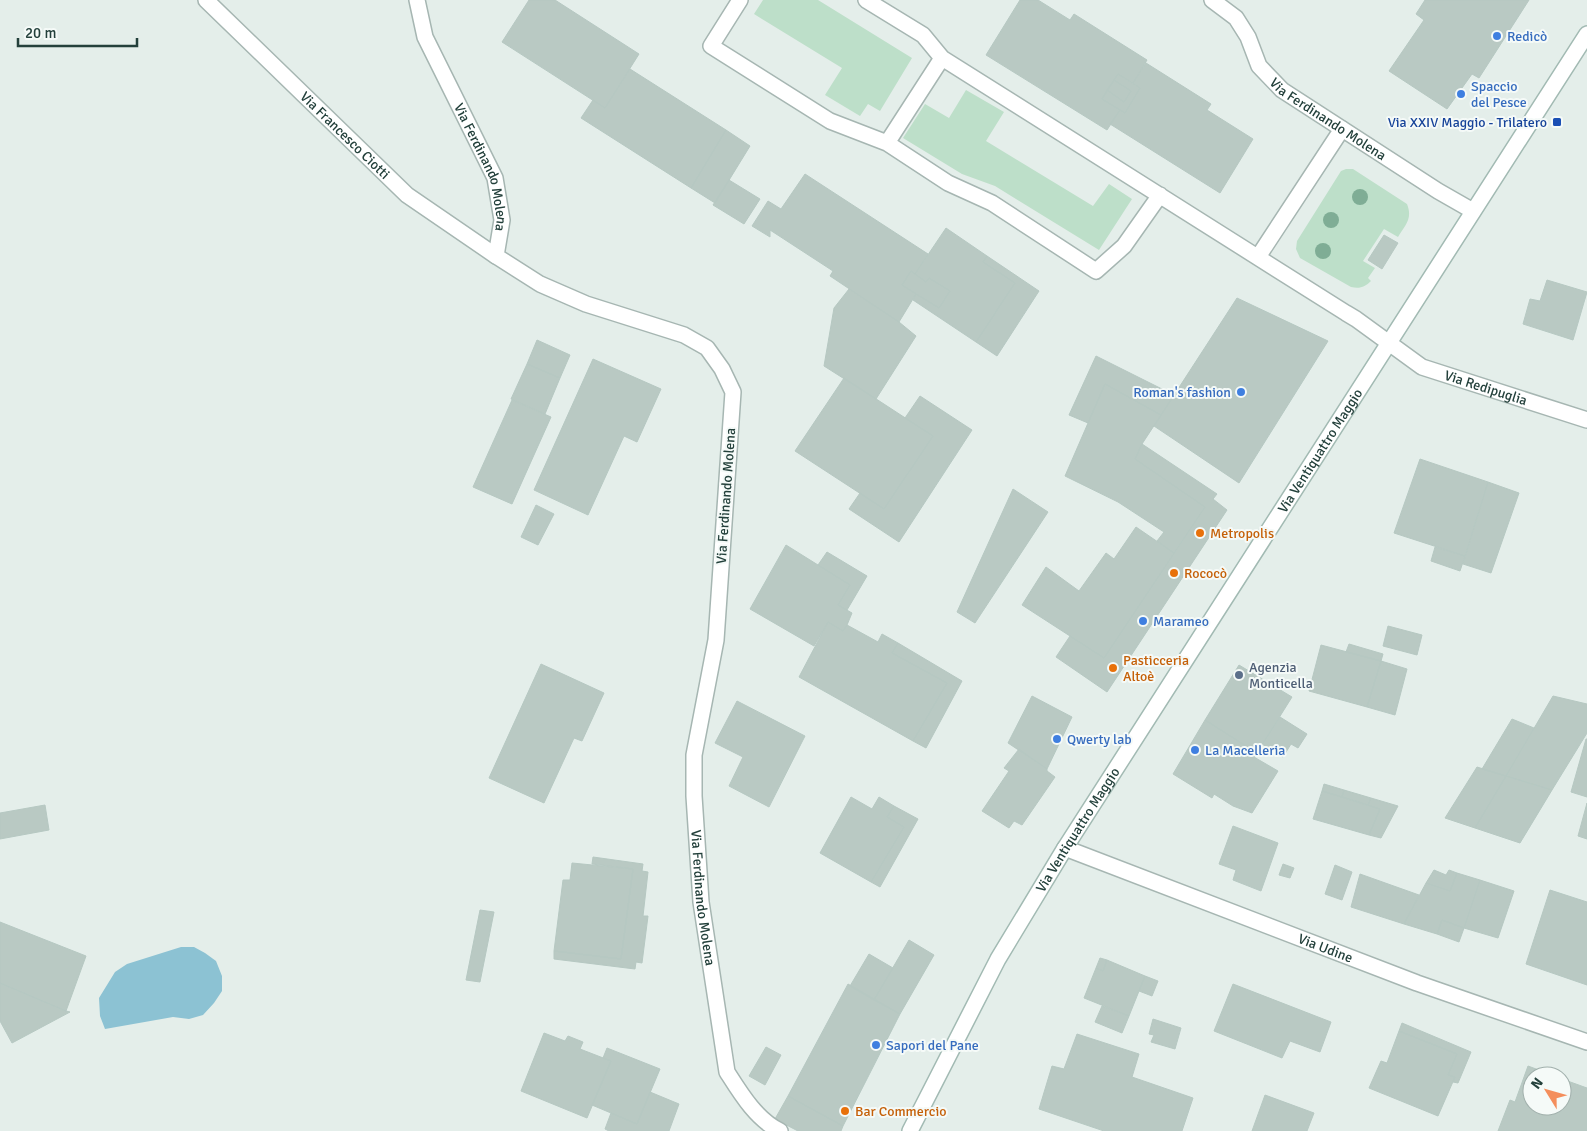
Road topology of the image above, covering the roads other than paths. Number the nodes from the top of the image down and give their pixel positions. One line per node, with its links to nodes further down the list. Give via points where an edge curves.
1 (206, 0): 12 (street, Via Francesco Ciotti, via 407,196)
2 (417, 0): 12 (street, Via Ferdinando Molena, via 425,37 495,178 502,220)
3 (740, 0): 9 (street, via 711,46 830,121)
4 (866, 0): 7 (street, Via Redipuglia, via 923,35)
5 (1212, 0): 8 (street, Via Ferdinando Molena, via 1236,18 1248,37 1259,66 1282,90)
6 (1587, 34): 11 (street, Via Ventiquattro Maggio)
7 (942, 58): 9 (street); 10 (street, Via Redipuglia)
8 (1342, 129): 11 (street, Via Ferdinando Molena); 13 (street)
9 (887, 143): 10 (street, via 948,184 992,203 1096,270 1124,246)
10 (1160, 195): 13 (street, Via Redipuglia)
11 (1473, 211): 14 (street, Via Ventiquattro Maggio)
12 (496, 256): 18 (street, Via Ferdinando Molena, via 540,284 586,304 684,335 707,348 733,392 716,640 694,755 700,902 727,1072 760,1117)
13 (1258, 258): 14 (street, Via Redipuglia, via 1356,319)
14 (1389, 344): 15 (street, Via Redipuglia, via 1422,367); 16 (street, Via Ventiquattro Maggio)
15 (1587, 420)
16 (1065, 848): 17 (street, Via Udine, via 1417,983); 19 (street, Via Ventiquattro Maggio, via 998,959)
17 (1587, 1042)
18 (780, 1131)
19 (910, 1131)

